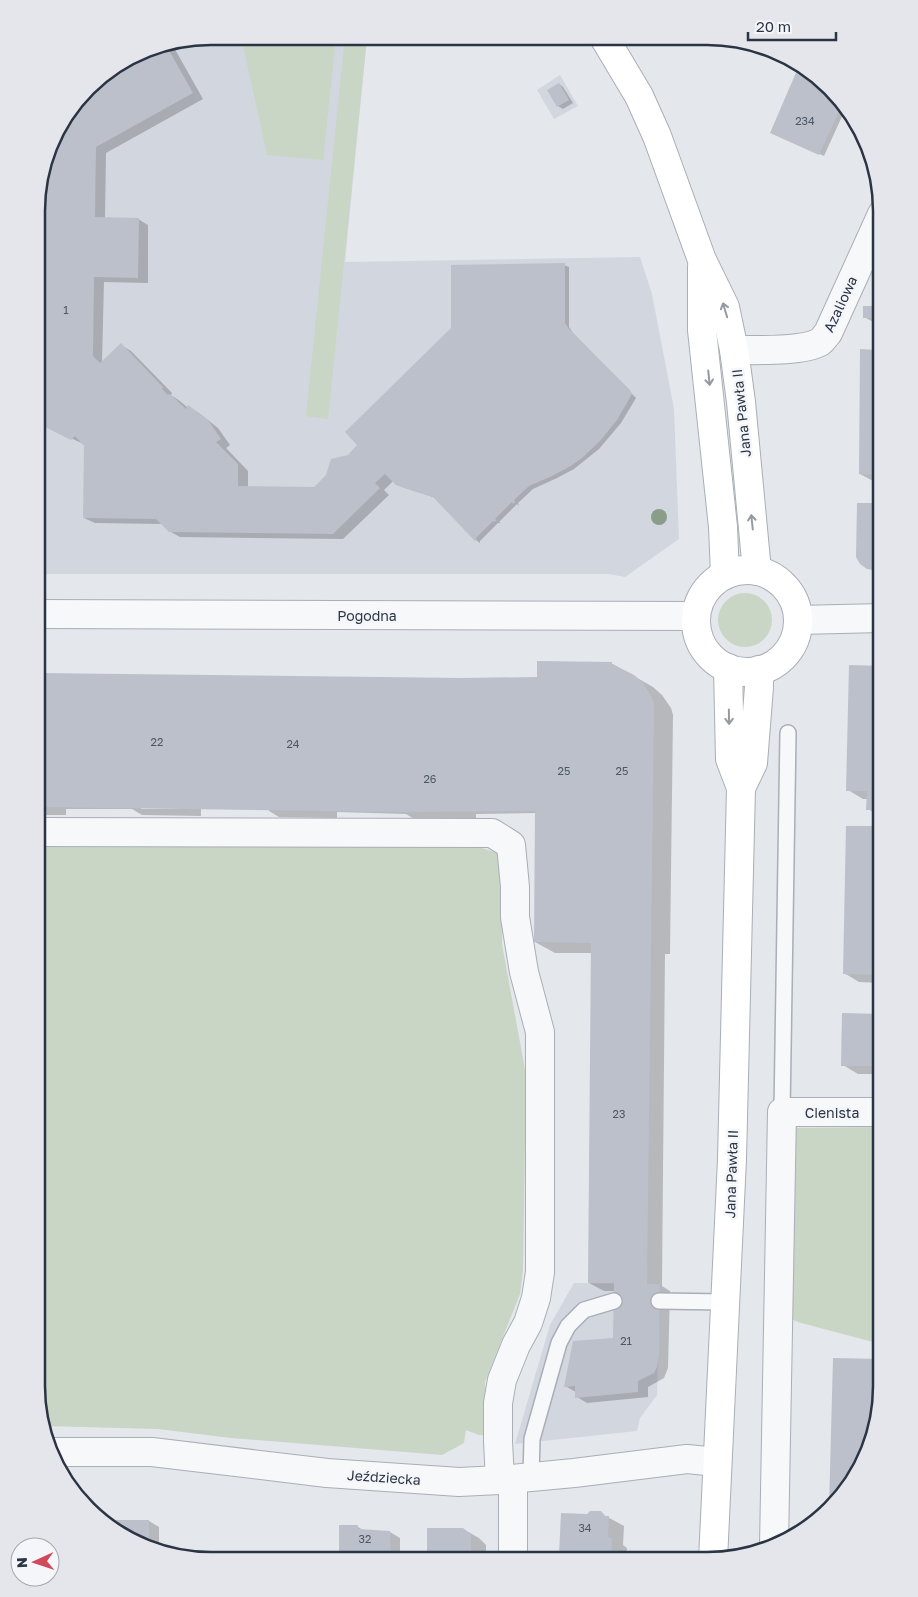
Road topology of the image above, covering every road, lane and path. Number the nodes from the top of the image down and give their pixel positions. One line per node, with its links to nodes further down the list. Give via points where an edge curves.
1 (609, 45): 3 (street, Jana Pawła II, via 639,96 657,136)
2 (873, 234): 4 (street, Azaliowa, via 822,341 774,350)
3 (702, 260): 4 (street, Jana Pawła II, one-way to 3, via 725,307); 6 (street, Jana Pawła II, one-way to 6, via 702,330 724,527)
4 (734, 350): 5 (street, Jana Pawła II, one-way to 4)
5 (758, 571): 6 (street, via 741,570); 10 (street, via 782,583 796,606)
6 (725, 575): 8 (street, via 705,592)
7 (45, 614): 8 (street, Pogodna)
8 (696, 616): 11 (street, via 697,633 704,648 714,660)
9 (873, 618): 10 (street)
10 (798, 620): 12 (street, via 791,646 777,661)
11 (728, 668): 12 (street, via 744,672); 14 (street, Jana Pawła II, one-way to 14, via 730,759)
12 (759, 670): 14 (street, Jana Pawła II, via 753,762)
13 (788, 733): 16 (lane)
14 (741, 788): 20 (street, Jana Pawła II, via 732,1159)
15 (45, 832): 23 (street, via 492,833 511,845 516,926 540,1032 540,1272 528,1323 502,1380 498,1403 498,1442)
16 (782, 1112): 17 (street, Cienista); 24 (street)
17 (873, 1112)
18 (614, 1301): 23 (lane, via 584,1310 568,1326 559,1343 532,1439)
19 (659, 1301): 20 (lane)
20 (725, 1302): 22 (street, Jana Pawła II)
21 (59, 1452): 23 (street, Jeździecka, via 152,1452 327,1473 459,1482)
22 (717, 1462): 23 (street, Jeździecka, via 687,1459); 26 (street, Jana Pawła II)
23 (515, 1479): 25 (street)
24 (774, 1538)
25 (513, 1552)
26 (713, 1552)

